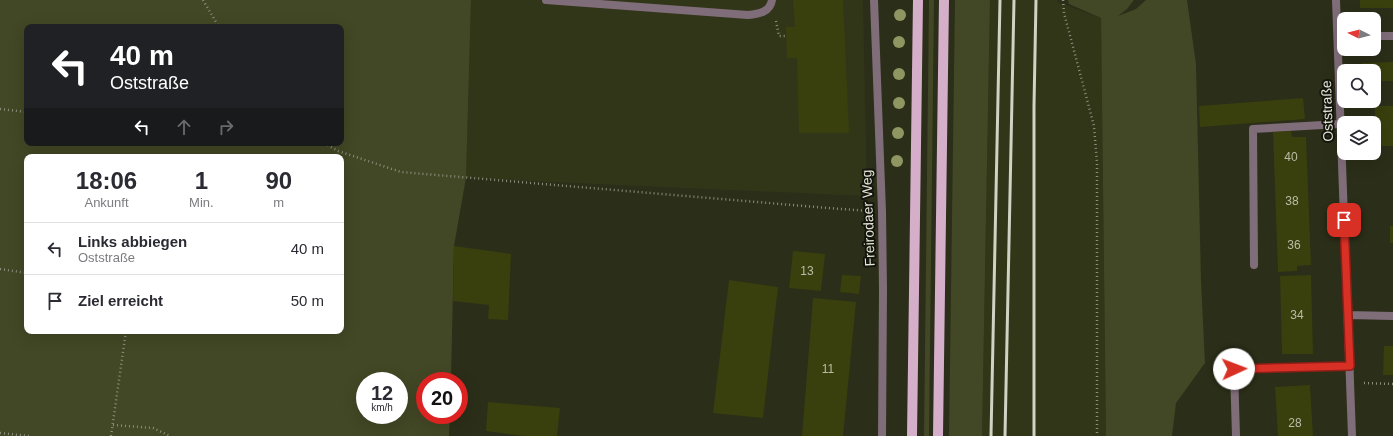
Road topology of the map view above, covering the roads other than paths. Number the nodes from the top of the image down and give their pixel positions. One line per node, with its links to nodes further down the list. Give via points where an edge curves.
1 (546, 0): 6 (street, via 748,15 766,10)
2 (874, 0): 18 (street, Freirodaer Weg, via 882,211)
3 (918, 0): 19 (main road)
4 (944, 0): 20 (main road)
5 (1336, 0): 7 (street, Oststraße)
6 (772, 1)
7 (1337, 12)
8 (1381, 36): 9 (street)
9 (1393, 36)
10 (1340, 56): 11 (street, Oststraße)
11 (1340, 116)
12 (1337, 124): 14 (street, via 1253,129)
13 (1342, 160): 15 (street, Oststraße)
14 (1254, 265)
15 (1348, 315): 16 (street); 17 (street, Oststraße)
16 (1393, 316)
17 (1350, 366): 21 (street, via 1234,369); 22 (street, Oststraße)
18 (882, 436)
19 (912, 436)
20 (938, 436)
21 (1236, 436)
22 (1352, 436)

